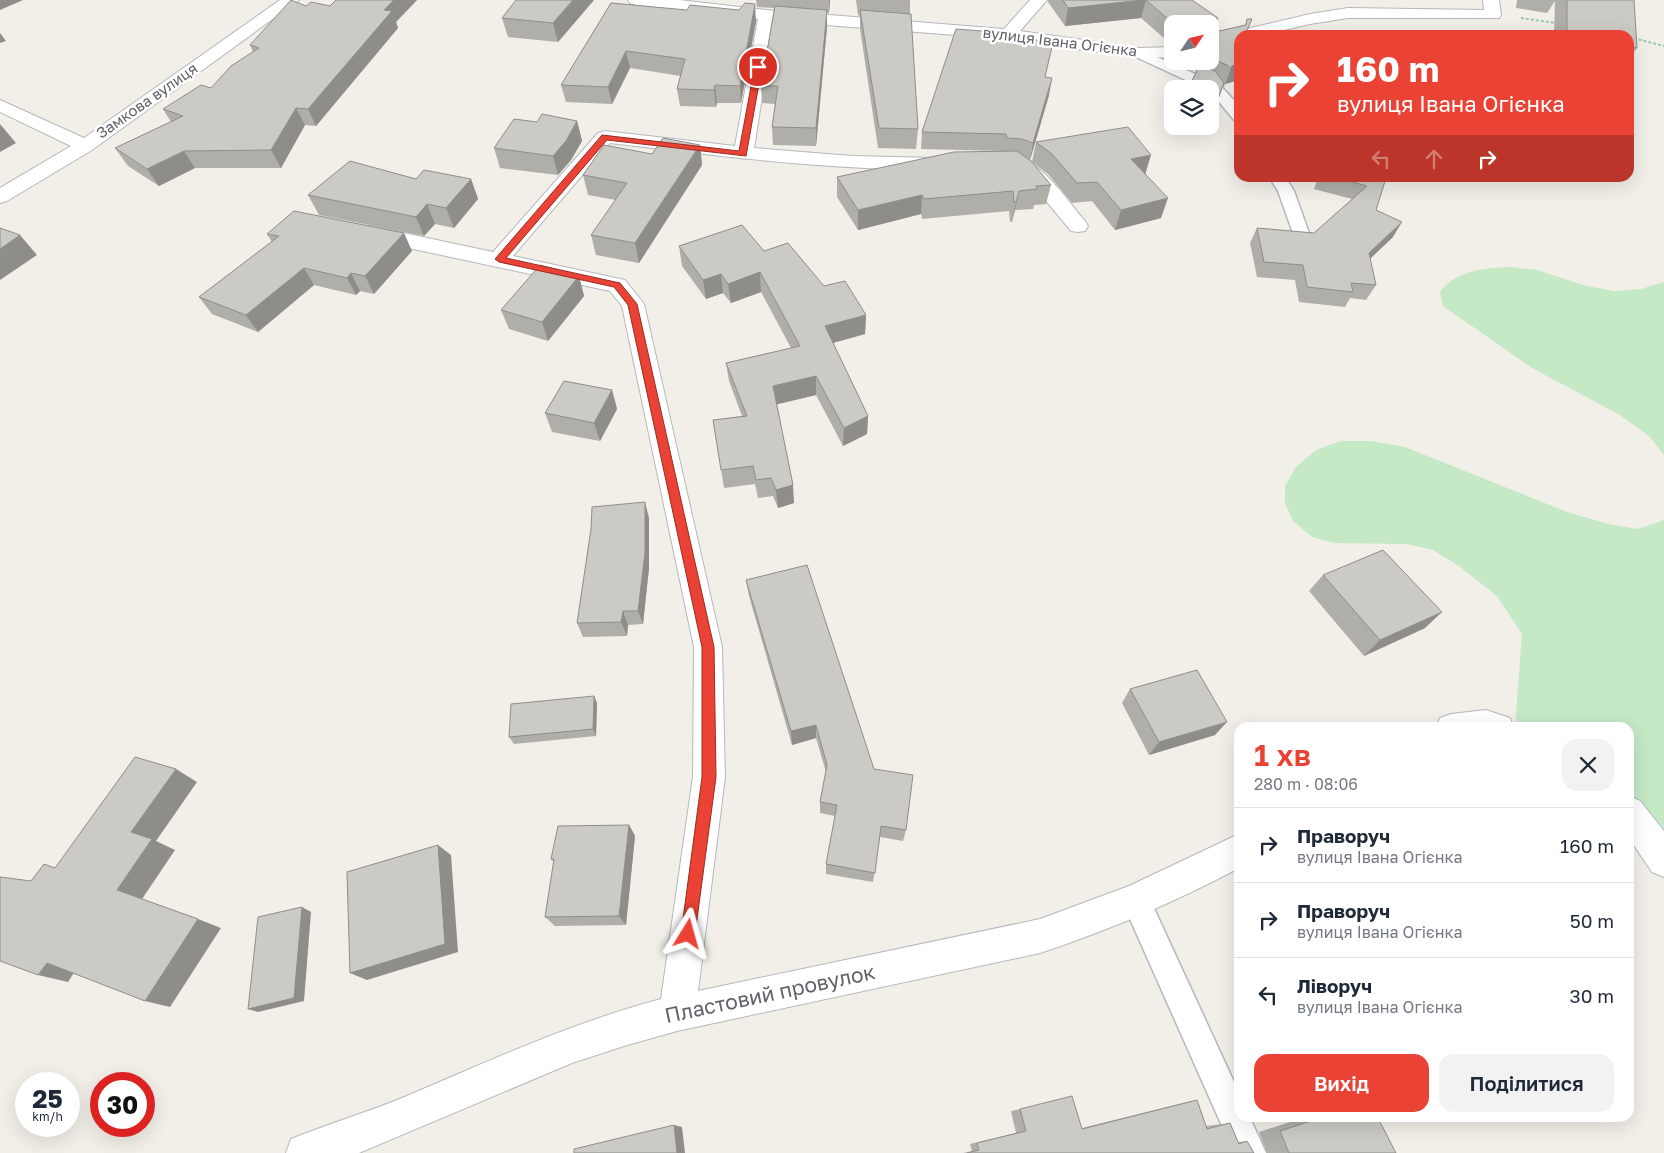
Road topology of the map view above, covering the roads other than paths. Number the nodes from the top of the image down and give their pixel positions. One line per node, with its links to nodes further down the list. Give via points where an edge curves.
1 (291, 0): 12 (street, Замкова вулиця)
2 (636, 0): 5 (street, вулиця Івана Огієнка)
3 (1039, 0): 7 (street)
4 (1492, 7): 6 (street, via 1348,13)
5 (767, 14): 7 (street, вулиця Івана Огієнка); 13 (street)
6 (1263, 30)
7 (1008, 34): 9 (street, вулиця Івана Огієнка)
8 (1164, 52): 9 (street, вулиця Івана Огієнка)
9 (1140, 53): 11 (lane, via 1215,88)
10 (0, 105): 12 (street)
11 (1234, 110)
12 (85, 146): 17 (street, Замкова вулиця)
13 (743, 154): 15 (street, via 886,164); 21 (street, via 605,137)
14 (1008, 163): 18 (street, via 1018,163 1035,175)
15 (952, 164)
16 (1280, 182): 20 (lane)
17 (0, 197)
18 (1078, 226)
19 (343, 228): 21 (street)
20 (1301, 233)
21 (499, 259): 26 (street, via 617,285 633,304 708,647 709,777)
22 (1634, 818): 24 (street)
23 (1234, 853): 25 (street, Пластовий провулок)
24 (1664, 860)
25 (1136, 901): 26 (street, Пластовий провулок, via 1040,936); 27 (lane)
26 (677, 1012): 29 (street, Пластовий провулок, via 573,1045)
27 (1234, 1118)
28 (1236, 1122): 30 (lane)
29 (305, 1153)
30 (1250, 1153)

